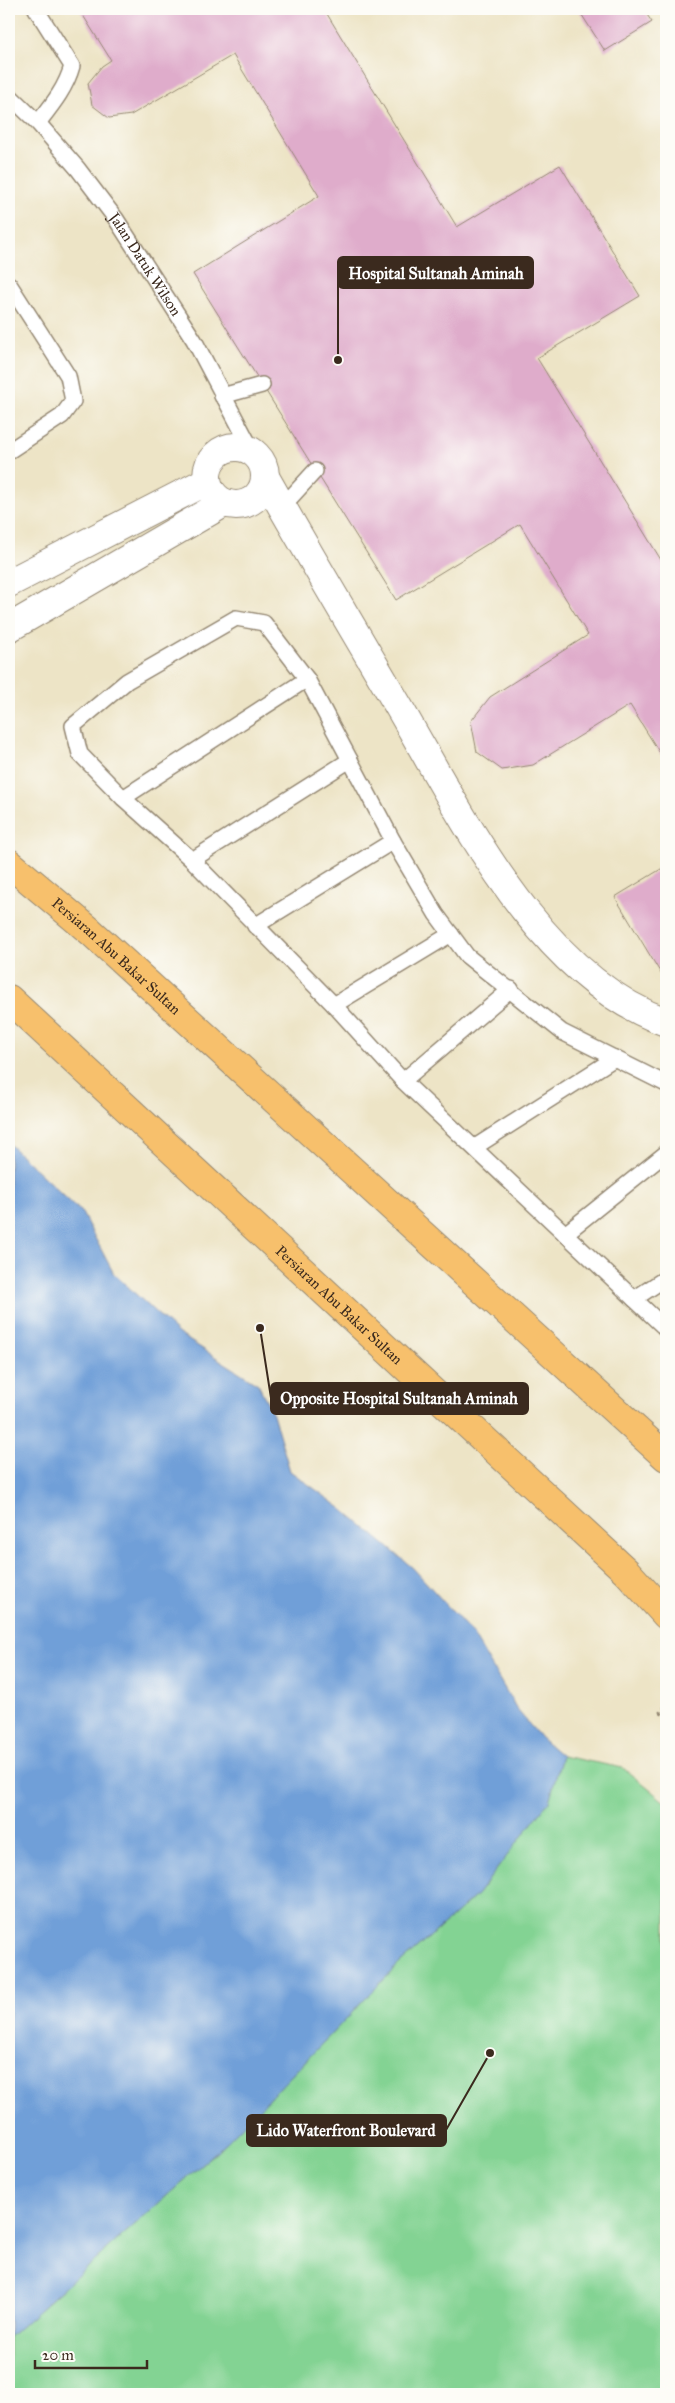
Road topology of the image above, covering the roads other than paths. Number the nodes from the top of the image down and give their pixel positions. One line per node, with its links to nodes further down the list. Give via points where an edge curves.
1 (36, 9): 3 (lane, via 72,66 59,96)
2 (9, 95): 3 (lane, Jalan Datuk Wilson)
3 (38, 123): 6 (lane, Jalan Datuk Wilson, via 116,219 194,340)
4 (9, 284): 7 (lane, via 68,376 73,400 62,416)
5 (262, 385): 6 (lane)
6 (222, 396): 8 (lane, Jalan Datuk Wilson)
7 (9, 451)
8 (253, 452): 10 (street, via 264,468); 11 (street, via 234,447 216,454 210,462)
9 (315, 471): 13 (lane)
10 (265, 477): 12 (street, via 252,501 243,505); 13 (street)
11 (207, 481): 12 (street, via 209,490); 14 (street)
12 (224, 503): 15 (street)
13 (282, 507): 27 (street, via 488,858 532,919 586,975 619,999)
14 (9, 583)
15 (9, 628)
16 (307, 679): 17 (lane); 18 (lane); 18 (lane, via 264,623 236,618 126,681 73,726 80,754)
17 (350, 760): 19 (lane); 20 (lane)
18 (123, 798): 20 (lane)
19 (393, 841): 22 (lane); 23 (lane)
20 (192, 860): 22 (lane)
21 (9, 863): 37 (main road, Persiaran Abu Bakar Sultan, via 90,931)
22 (255, 926): 26 (lane)
23 (451, 934): 24 (lane, via 467,956); 26 (lane)
24 (511, 989): 28 (lane, via 562,1032); 29 (lane)
25 (9, 999): 38 (main road, Persiaran Abu Bakar Sultan, via 627,1572)
26 (334, 1005): 29 (lane)
27 (666, 1022)
28 (615, 1058): 30 (lane); 31 (lane)
29 (403, 1081): 31 (lane)
30 (666, 1084)
31 (475, 1147): 33 (lane)
32 (666, 1153): 33 (lane)
33 (565, 1234): 35 (lane)
34 (666, 1278): 35 (lane)
35 (634, 1299): 36 (lane)
36 (666, 1329)
37 (666, 1457)
38 (666, 1615)

